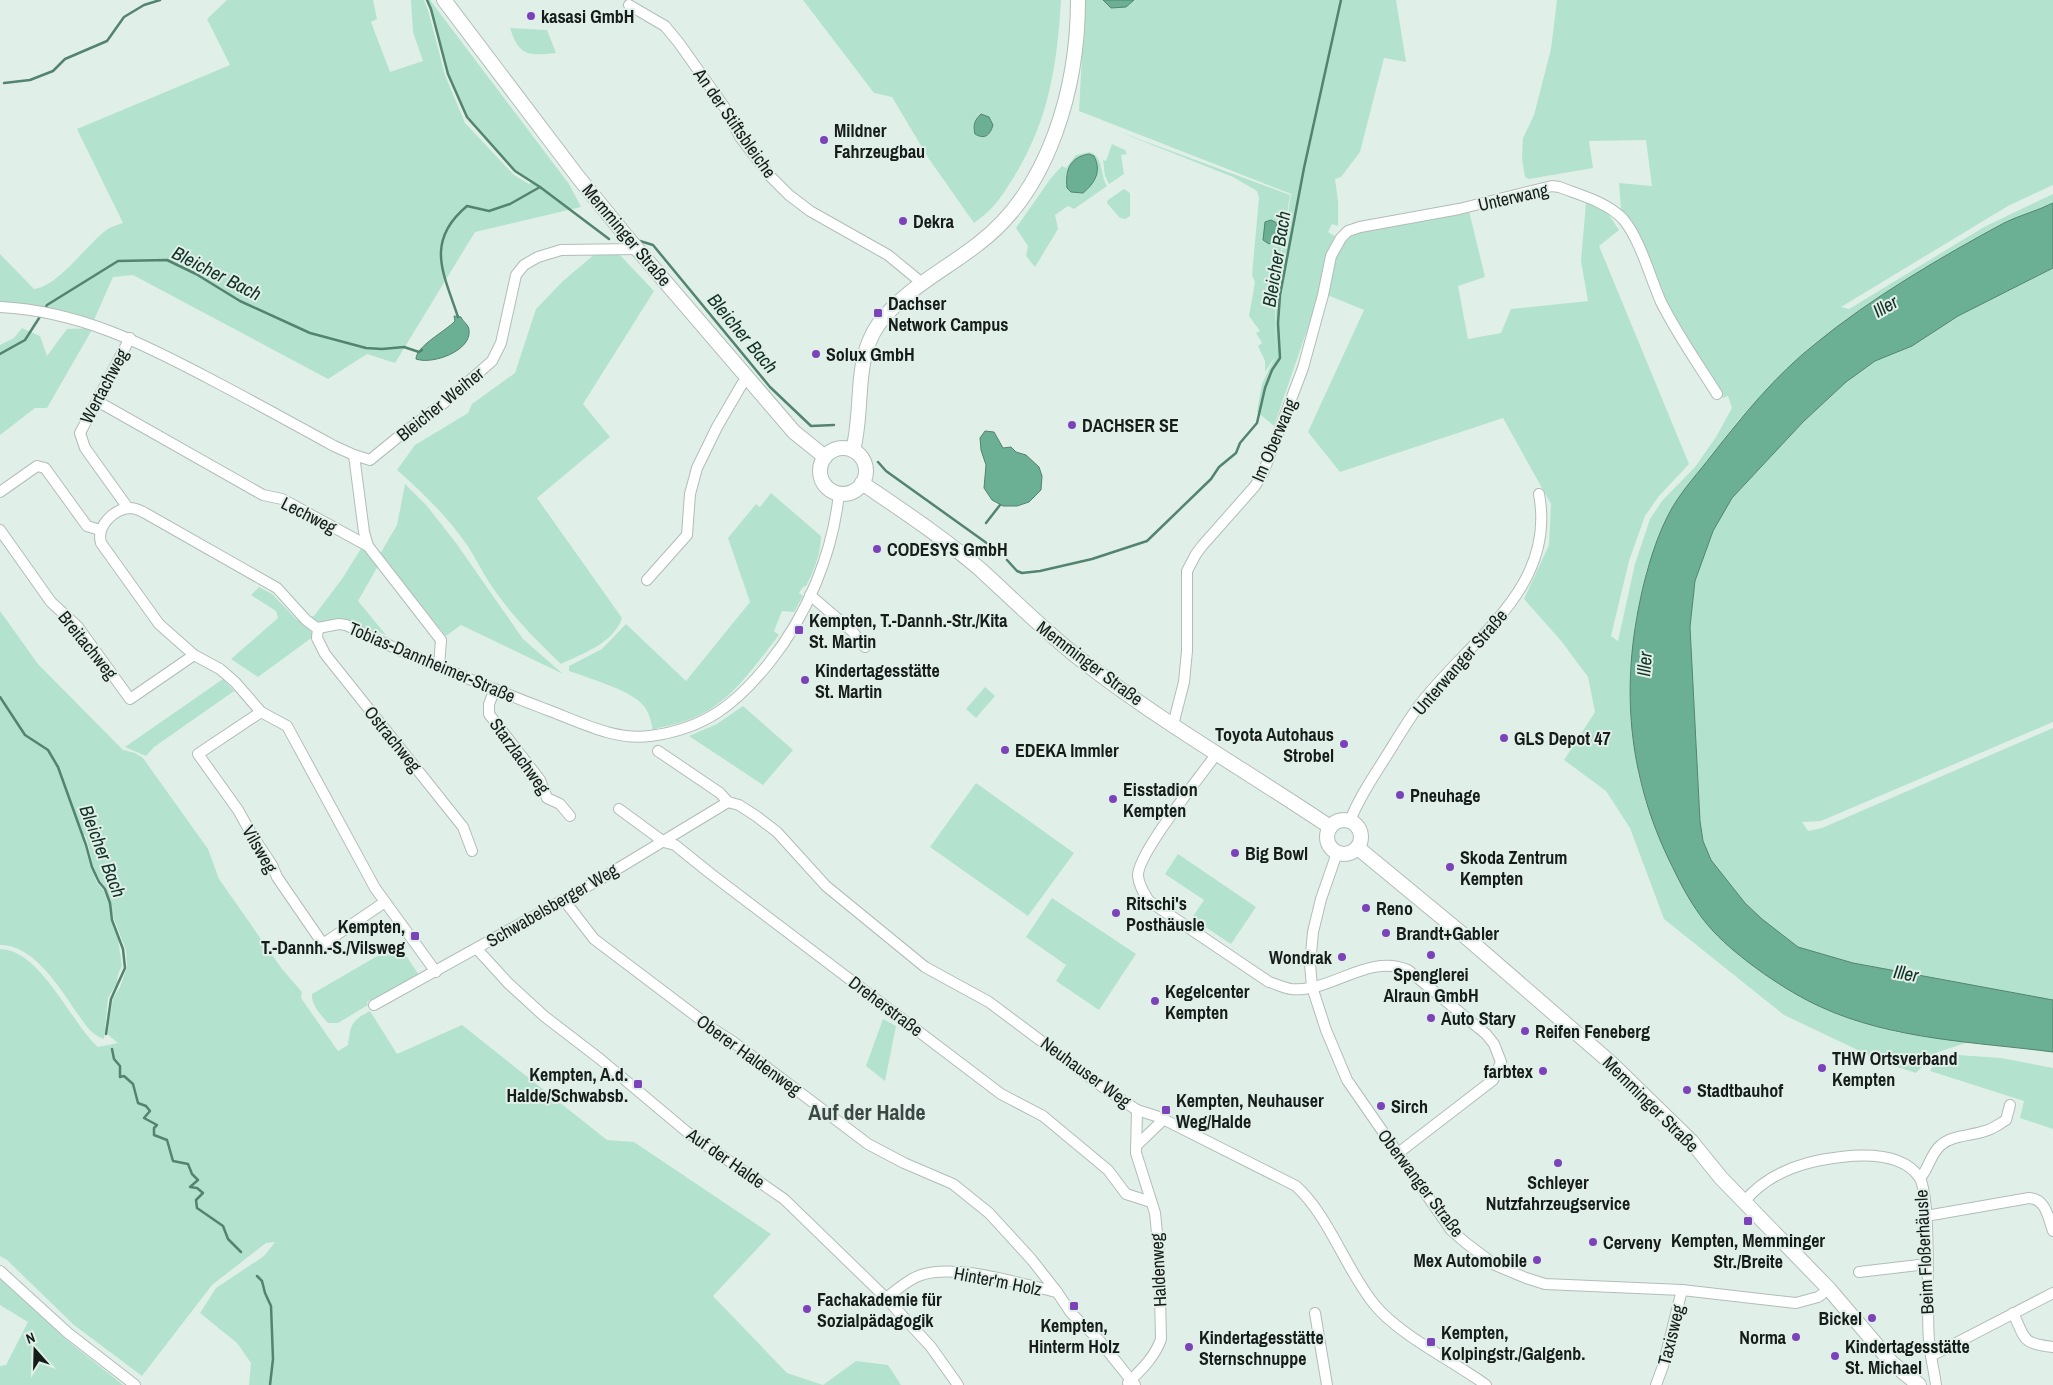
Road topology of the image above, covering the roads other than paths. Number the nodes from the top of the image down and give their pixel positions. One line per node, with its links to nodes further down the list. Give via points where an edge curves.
1 (444, 0): 5 (main road, Memminger Straße, via 578,177)
2 (1078, 0): 6 (main road, via 1075,58 1062,116 1036,175 998,228)
3 (629, 5): 6 (street, An der Stiftsbleiche, via 665,26 724,108 740,137 789,195 810,211 888,255)
4 (1348, 231): 10 (street, Unterwang, via 1552,186 1605,205 1633,232 1663,305); 31 (street, Im Oberwang, via 1331,256 1324,295 1303,368 1263,473 1196,554 1188,571 1188,651)
5 (637, 249): 9 (main road, Memminger Straße); 13 (street, Bleicher Weiher, via 561,250 524,265 516,275 501,343 492,361 370,460)
6 (922, 283): 12 (main road, via 878,326 864,356)
7 (0, 307): 8 (street, via 43,311)
8 (130, 338): 11 (street, Wertachweg); 13 (street)
9 (747, 378): 14 (main road, Memminger Straße, via 794,432); 23 (street, via 697,468 690,494 687,535)
10 (1718, 394)
11 (97, 401): 19 (street, Wertachweg, via 82,426 80,440); 22 (street, Lechweg, via 263,495 282,498)
12 (853, 450): 14 (main road, via 838,449); 15 (main road, via 859,454 866,468)
13 (354, 456): 22 (street)
14 (825, 457): 17 (main road, via 821,464 822,479)
15 (862, 483): 17 (main road, via 852,492); 31 (main road, Memminger Straße, via 949,544 1097,673)
16 (0, 492): 21 (street, via 41,466 87,526)
17 (839, 493): 24 (street, Tobias-Dannheimer-Straße, via 833,529)
18 (1539, 494): 37 (street, Unterwanger Straße, via 1542,530 1522,588 1419,706 1366,788)
19 (128, 508): 21 (street, via 108,519); 25 (street, via 145,513 267,582)
20 (0, 530): 27 (street, Breitachweg, via 51,602 78,627 130,699)
21 (100, 530): 27 (street, via 101,543 142,602 159,624)
22 (368, 546): 28 (street, Lechweg, via 441,640)
23 (647, 580)
24 (810, 595): 26 (street, via 853,632); 29 (street, Tobias-Dannheimer-Straße, via 788,637 738,698 718,713 680,730 649,737 613,735)
25 (318, 628): 28 (street, Tobias-Dannheimer-Straße, via 346,625); 41 (street, Ostrachweg, via 317,638 324,654 463,827)
26 (865, 647)
27 (194, 655): 30 (street, via 220,669)
28 (438, 666): 29 (street, Tobias-Dannheimer-Straße)
29 (495, 689): 36 (street, Starzlachweg, via 489,714 540,780 547,798 560,804)
30 (261, 712): 44 (street, via 287,726 293,734 313,776); 44 (street, Vilsweg, via 198,754 238,810 276,877 323,944)
31 (1173, 724): 33 (main road, Memminger Straße)
32 (658, 750): 34 (street)
33 (1216, 753): 38 (main road, Memminger Straße); 47 (street, via 1144,855 1138,876 1141,888 1149,901 1269,982 1290,989)
34 (728, 802): 39 (street, Schwabelsberger Weg); 50 (street, Neuhauser Weg, via 750,812 777,832 826,886 907,954 936,975 989,1002)
35 (618, 809): 39 (street, Dreherstraße)
36 (570, 816)
37 (1350, 821): 38 (main road, via 1341,820); 40 (main road, via 1361,833)
38 (1330, 827): 42 (main road, via 1327,839)
39 (664, 842): 43 (street, Schwabelsberger Weg); 55 (street, Dreherstraße, via 676,845 1001,1094 1043,1116 1108,1170 1126,1194)
40 (1358, 848): 42 (main road, via 1348,854); 56 (main road, Memminger Straße, via 1611,1063 1691,1140)
41 (472, 851)
42 (1337, 853): 47 (street, Oberwanger Straße, via 1321,899 1314,932 1310,964)
43 (564, 900): 45 (street, Schwabelsberger Weg); 64 (street, Oberer Haldenweg, via 587,931 604,947 868,1144 953,1184 989,1212)
44 (385, 902): 46 (street)
45 (477, 948): 46 (street, Schwabelsberger Weg); 66 (street, Auf der Halde, via 508,984 544,1016 687,1132 784,1199)
46 (436, 972): 48 (street, Schwabelsberger Weg)
47 (1312, 987): 53 (street, Oberwanger Straße, via 1347,1080); 53 (street, via 1373,967 1399,966 1486,1034 1494,1044 1501,1062 1493,1080)
48 (374, 1005)
49 (2010, 1105): 54 (street, Beim Floßerhäusle, via 2006,1120 1996,1126 1941,1145)
50 (1137, 1110): 51 (street, Neuhauser Weg); 52 (street, Haldenweg)
51 (1163, 1120): 52 (street); 76 (street, Neuhauser Weg, via 1296,1186 1316,1208 1346,1264 1394,1325)
52 (1136, 1146): 55 (street, Haldenweg)
53 (1397, 1154): 63 (street, Oberwanger Straße, via 1451,1230 1505,1270 1559,1286)
54 (1920, 1178): 56 (street, Beim Floßerhäusle, via 1895,1160 1878,1156 1820,1159 1780,1172); 57 (street, Beim Floßerhäusle)
55 (1151, 1202): 71 (street, Haldenweg, via 1159,1253 1161,1339 1151,1360)
56 (1744, 1202): 62 (main road, Memminger Straße)
57 (1926, 1216): 58 (street, via 2037,1198 2045,1206); 59 (street, Beim Floßerhäusle)
58 (2053, 1231)
59 (1927, 1264): 61 (street); 70 (street, Beim Floßerhäusle)
60 (0, 1271): 73 (street, via 68,1333)
61 (1859, 1272)
62 (1830, 1289): 63 (street, Oberwanger Straße, via 1818,1297 1796,1303); 77 (main road, Memminger Straße, via 1892,1362)
63 (1682, 1290): 72 (street, Taxisweg)
64 (1056, 1292): 66 (street, Hinter'm Holz, via 972,1274 934,1271 912,1279); 71 (street, Hinter'm Holz)
65 (2053, 1293): 68 (street)
66 (886, 1298): 74 (street, Auf der Halde, via 931,1347)
67 (1315, 1313): 75 (street)
68 (2013, 1313): 69 (street, via 2027,1342); 70 (street)
69 (2053, 1347)
70 (1931, 1356): 78 (street, Beim Floßerhäusle)
71 (1130, 1383)
72 (1660, 1383)
73 (135, 1385)
74 (958, 1385)
75 (1327, 1385)
76 (1486, 1385)
77 (1919, 1385)
78 (1936, 1385)

